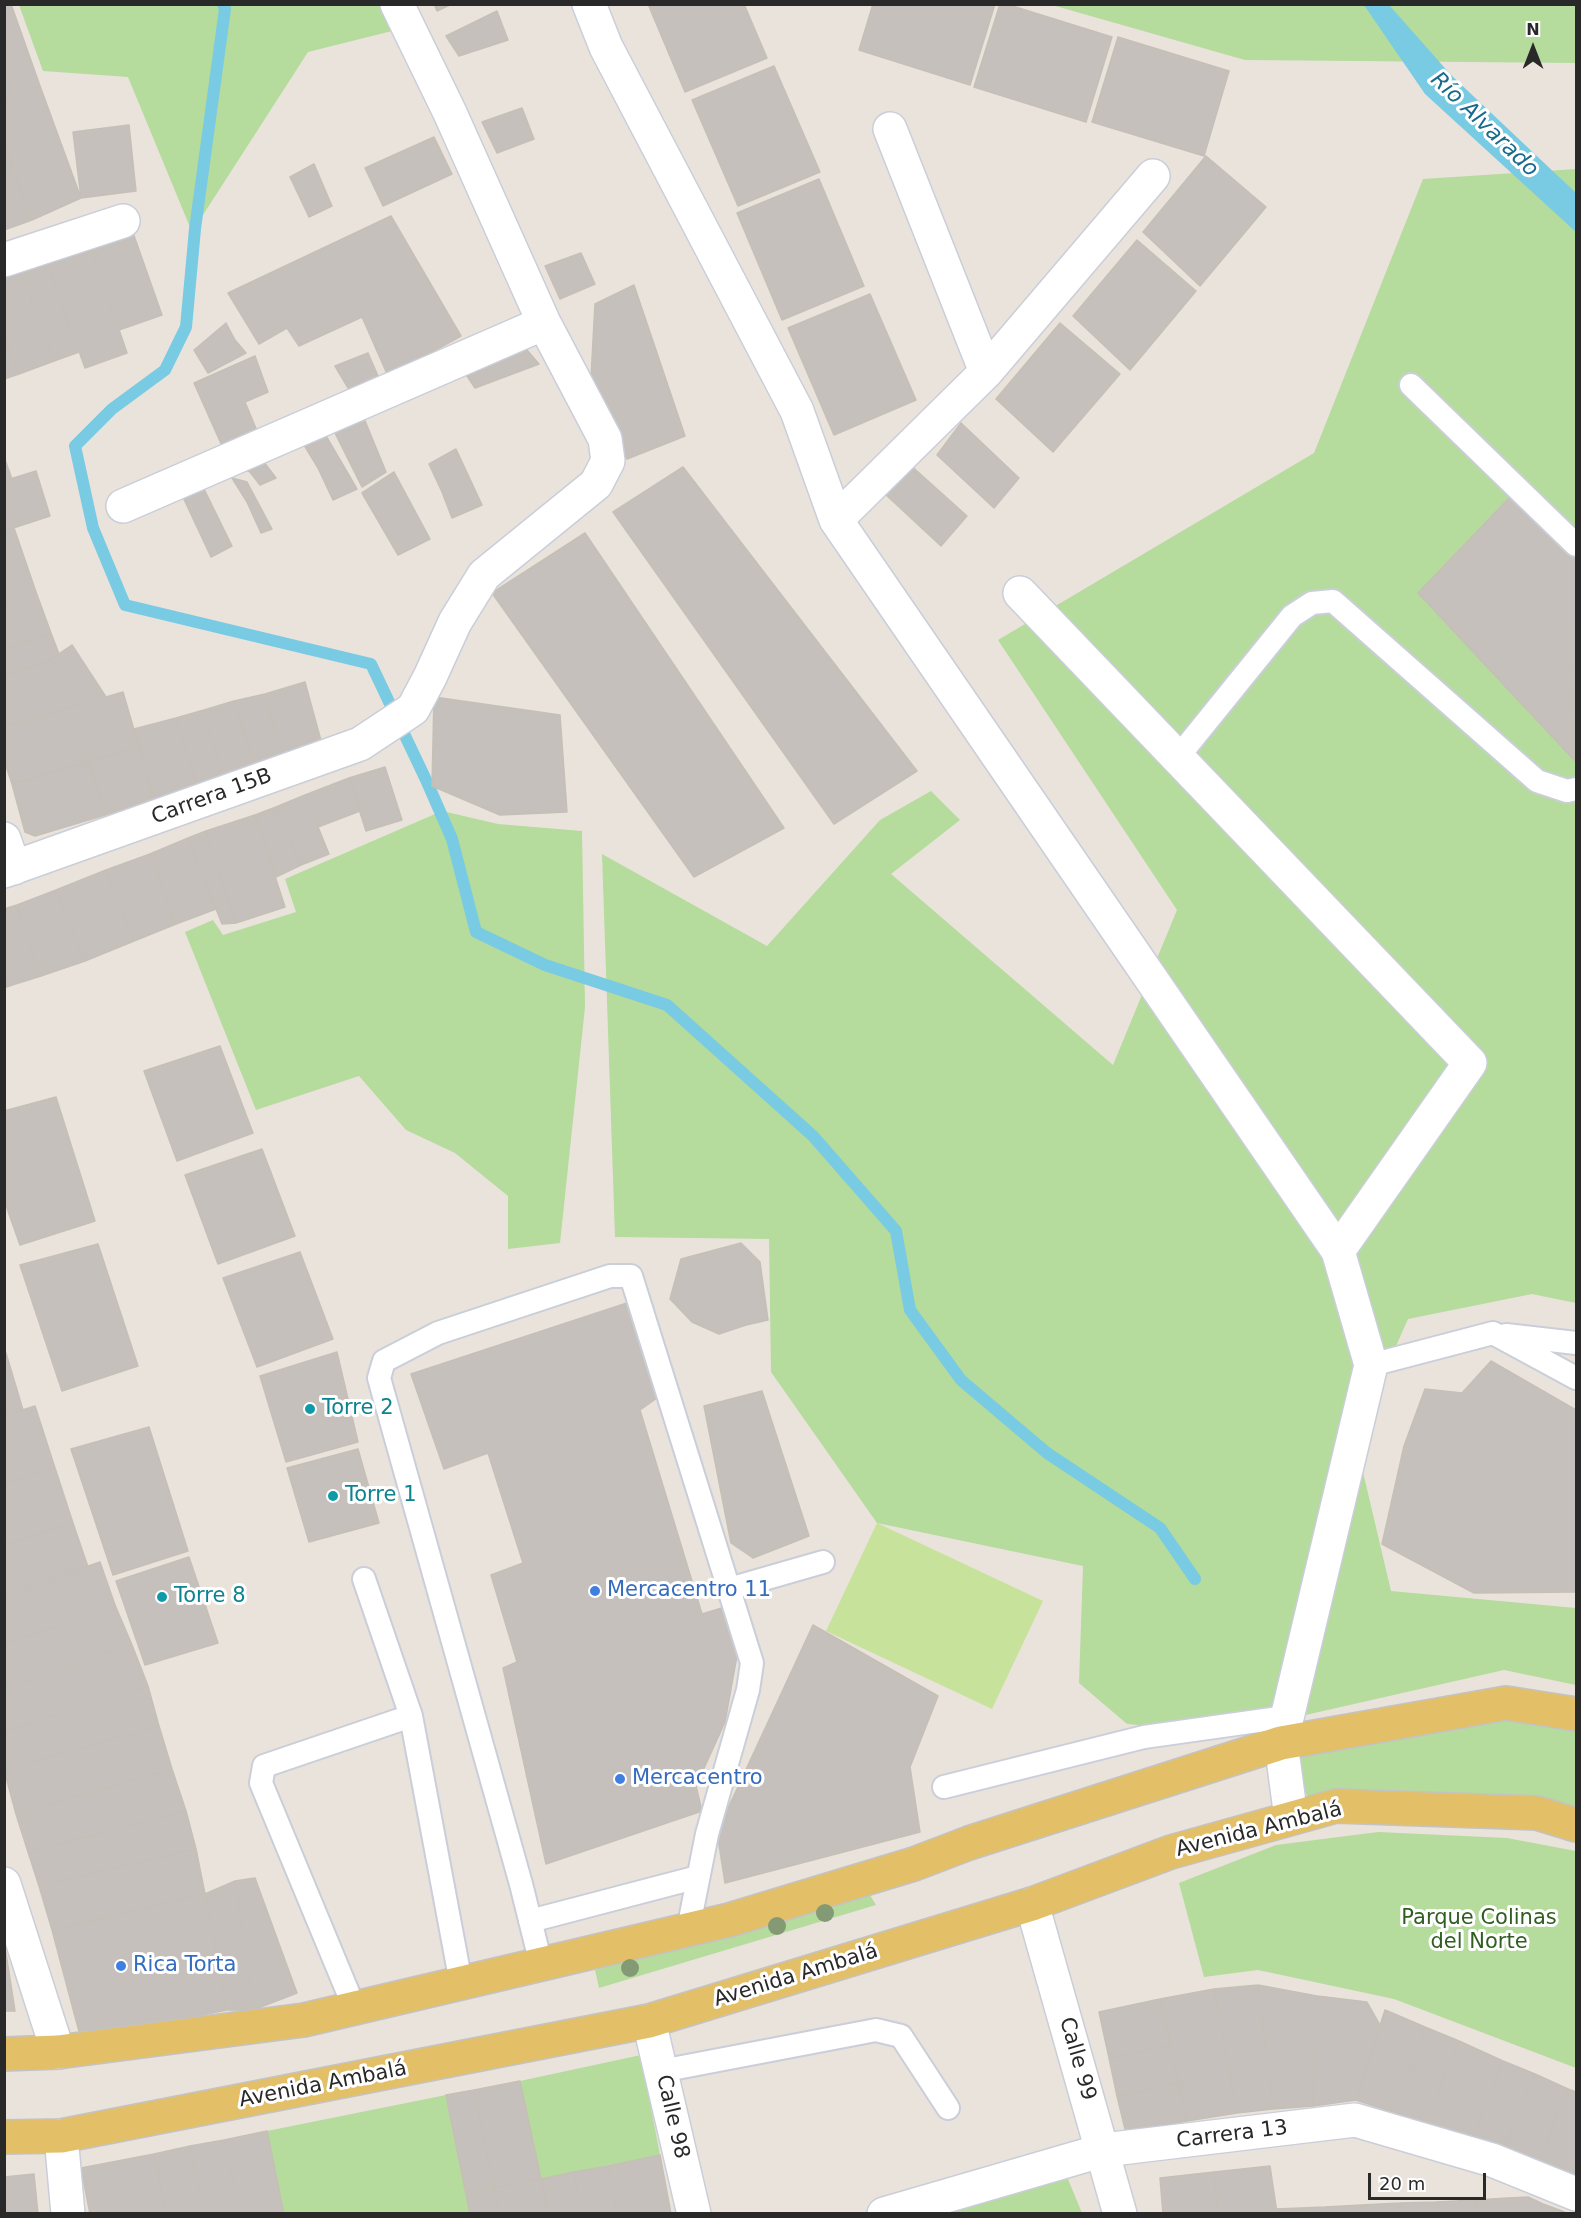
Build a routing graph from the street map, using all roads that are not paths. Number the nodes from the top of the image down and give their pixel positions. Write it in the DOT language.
graph roads {
  1 [pos="397,4"];
  2 [pos="589,4"];
  3 [pos="890,129"];
  4 [pos="1153,176"];
  5 [pos="123,221"];
  6 [pos="4,260"];
  7 [pos="544,323"];
  8 [pos="986,372"];
  9 [pos="1411,385"];
  10 [pos="123,506"];
  11 [pos="836,520"];
  12 [pos="1576,544"];
  13 [pos="1020,593"];
  14 [pos="1178,757"];
  15 [pos="1576,789"];
  16 [pos="8,860"];
  17 [pos="1338,1251"];
  18 [pos="1493,1333"];
  19 [pos="1576,1343"];
  20 [pos="1371,1365"];
  21 [pos="1576,1378"];
  22 [pos="823,1562"];
  23 [pos="364,1579"];
  24 [pos="729,1589"];
  25 [pos="1576,1714"];
  26 [pos="411,1716"];
  27 [pos="1284,1730"];
  28 [pos="944,1787"];
  29 [pos="1291,1818"];
  30 [pos="1576,1825"];
  31 [pos="698,1877"];
  32 [pos="4,1884"];
  33 [pos="1032,1904"];
  34 [pos="530,1921"];
  35 [pos="688,1930"];
  36 [pos="542,1964"];
  37 [pos="461,1983"];
  38 [pos="354,2007"];
  39 [pos="649,2021"];
  40 [pos="58,2052"];
  41 [pos="4,2054"];
  42 [pos="661,2071"];
  43 [pos="948,2108"];
  44 [pos="61,2136"];
  45 [pos="4,2137"];
  46 [pos="1104,2150"];
  47 [pos="1576,2194"];
  48 [pos="68,2214"];
  49 [pos="694,2214"];
  50 [pos="884,2214"];
  51 [pos="1120,2214"];
  1 -- 7 [label="street"];
  2 -- 11 [label="street"];
  3 -- 8 [label="street"];
  4 -- 8 [label="street"];
  5 -- 6 [label="street"];
  7 -- 10 [label="street"];
  7 -- 16 [label="street, Carrera 15B"];
  8 -- 11 [label="street"];
  9 -- 12 [label="lane"];
  11 -- 17 [label="street"];
  13 -- 14 [label="street"];
  14 -- 15 [label="lane"];
  14 -- 17 [label="street"];
  17 -- 20 [label="street"];
  18 -- 19 [label="lane"];
  18 -- 20 [label="lane"];
  18 -- 21 [label="lane"];
  20 -- 27 [label="street"];
  22 -- 24 [label="lane"];
  23 -- 26 [label="lane"];
  24 -- 31 [label="lane"];
  24 -- 34 [label="lane"];
  25 -- 27 [label="main road"];
  26 -- 37 [label="lane"];
  26 -- 38 [label="lane"];
  27 -- 28 [label="lane"];
  27 -- 29 [label="street"];
  27 -- 35 [label="main road"];
  29 -- 30 [label="main road, Avenida Ambalá"];
  29 -- 33 [label="main road, Avenida Ambalá"];
  31 -- 34 [label="lane"];
  31 -- 35 [label="lane"];
  32 -- 40 [label="street"];
  33 -- 39 [label="main road, Avenida Ambalá"];
  33 -- 46 [label="street, Calle 99"];
  34 -- 36 [label="lane"];
  35 -- 36 [label="main road"];
  36 -- 37 [label="main road"];
  37 -- 38 [label="main road"];
  38 -- 40 [label="main road"];
  39 -- 42 [label="street, Calle 98"];
  39 -- 44 [label="main road, Avenida Ambalá"];
  40 -- 41 [label="main road"];
  42 -- 43 [label="lane"];
  42 -- 49 [label="street, Calle 98"];
  44 -- 45 [label="main road, Avenida Ambalá"];
  44 -- 48 [label="street"];
  46 -- 47 [label="street, Carrera 13"];
  46 -- 50 [label="street, Carrera 13"];
  46 -- 51 [label="street, Calle 99"];
}
